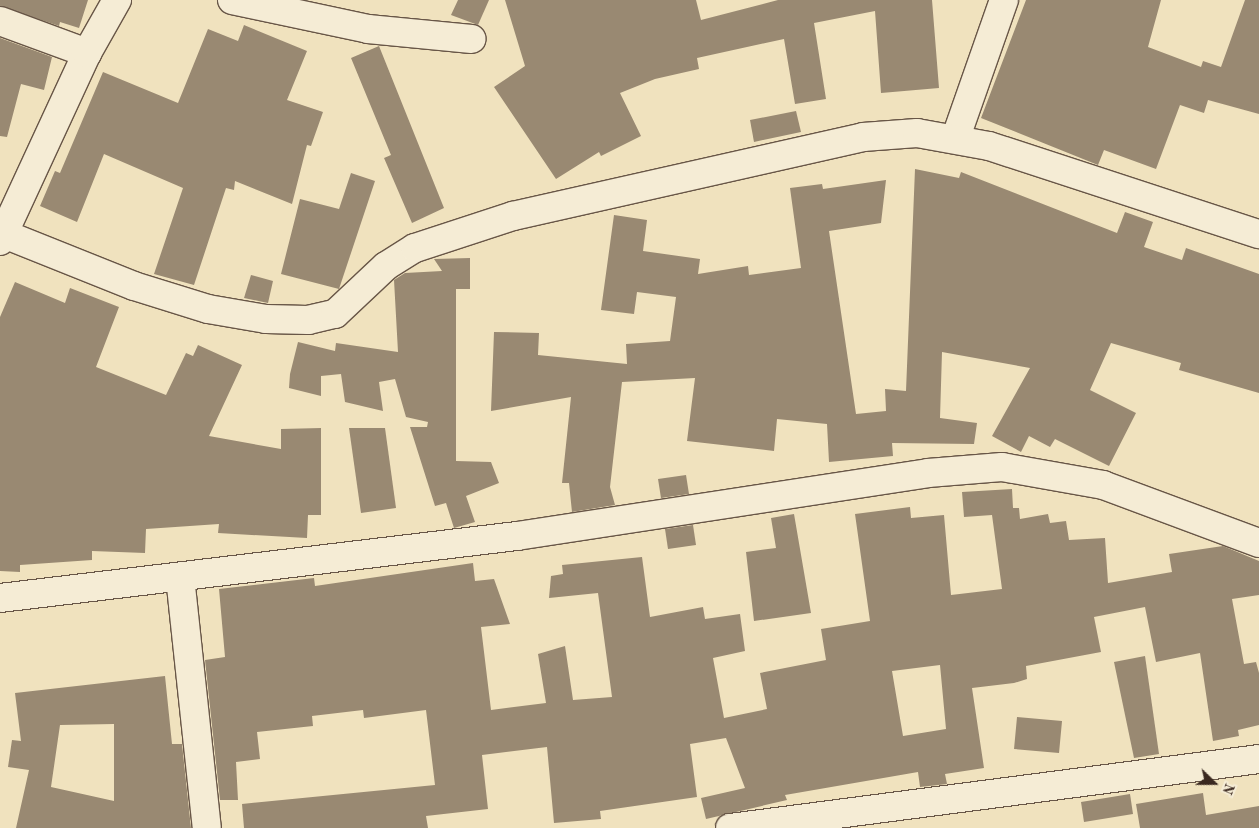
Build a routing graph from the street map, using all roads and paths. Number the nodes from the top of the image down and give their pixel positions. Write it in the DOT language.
graph roads {
  1 [pos="118,0"];
  2 [pos="232,0"];
  3 [pos="1004,0"];
  4 [pos="0,20"];
  5 [pos="472,39"];
  6 [pos="88,53"];
  7 [pos="956,137"];
  8 [pos="1259,234"];
  9 [pos="2,237"];
  10 [pos="1259,543"];
  11 [pos="180,577"];
  12 [pos="0,598"];
  13 [pos="1259,759"];
  14 [pos="207,828"];
  15 [pos="730,828"];
  1 -- 6 [label="street"];
  2 -- 5 [label="street"];
  3 -- 7 [label="street"];
  4 -- 6 [label="street"];
  6 -- 9 [label="street"];
  7 -- 8 [label="street"];
  7 -- 9 [label="street"];
  10 -- 11 [label="street"];
  11 -- 12 [label="street"];
  11 -- 14 [label="street"];
  13 -- 15 [label="street"];
}
